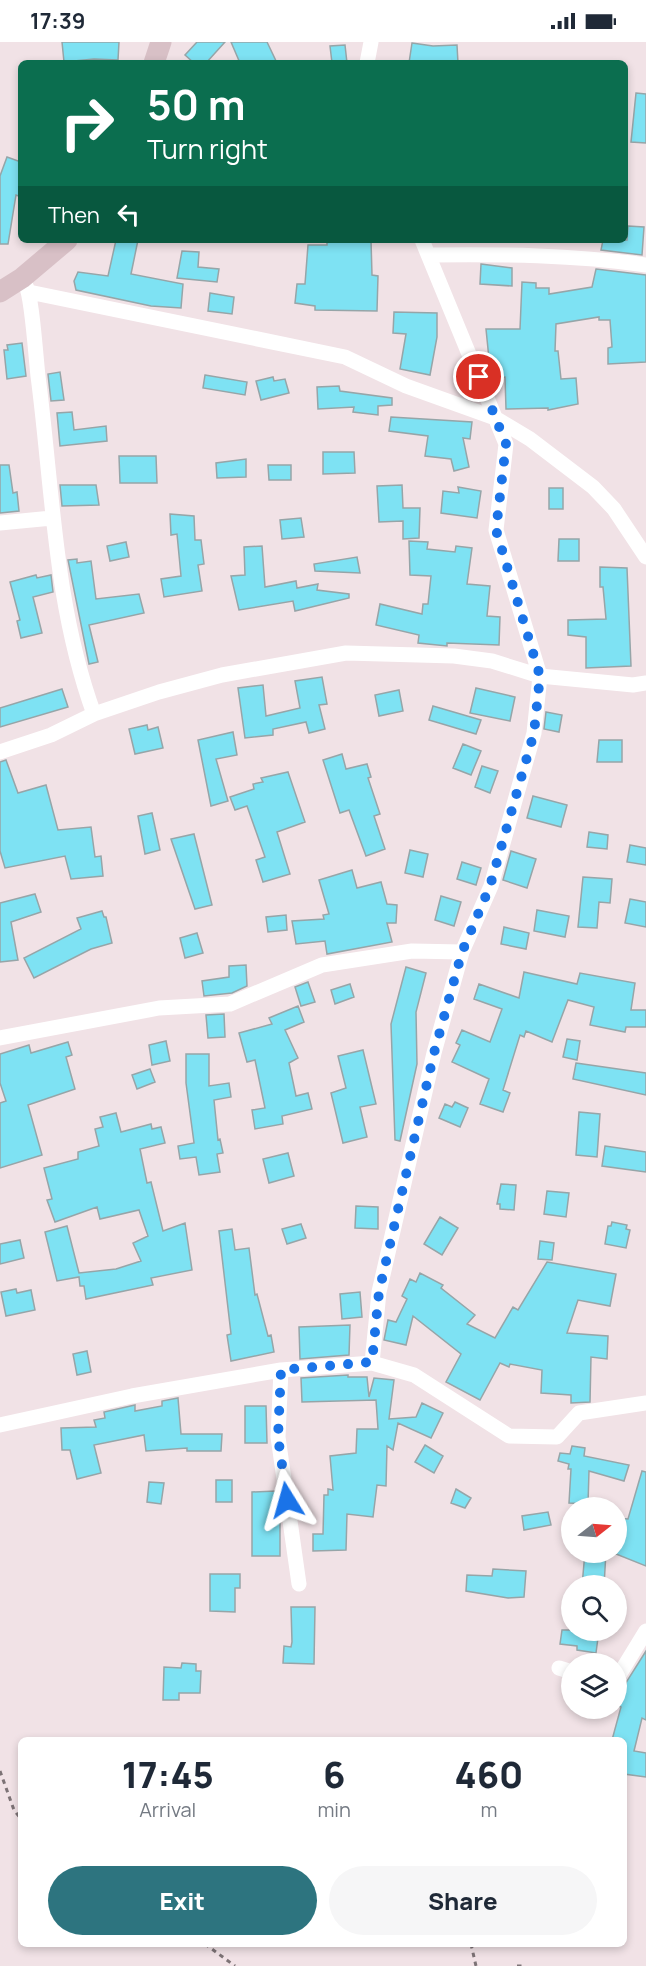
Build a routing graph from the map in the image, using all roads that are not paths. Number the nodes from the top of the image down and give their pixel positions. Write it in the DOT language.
graph roads {
  1 [pos="161,42"];
  2 [pos="371,42"];
  3 [pos="155,60"];
  4 [pos="368,60"];
  5 [pos="64,243"];
  6 [pos="423,243"];
  7 [pos="429,255"];
  8 [pos="646,265"];
  9 [pos="26,285"];
  10 [pos="0,292"];
  11 [pos="495,418"];
  12 [pos="52,518"];
  13 [pos="0,523"];
  14 [pos="646,557"];
  15 [pos="540,676"];
  16 [pos="646,683"];
  17 [pos="94,714"];
  18 [pos="0,752"];
  19 [pos="462,952"];
  20 [pos="0,1038"];
  21 [pos="372,1362"];
  22 [pos="281,1370"];
  23 [pos="646,1403"];
  24 [pos="0,1425"];
  25 [pos="299,1584"];
  26 [pos="646,1631"];
  27 [pos="627,1662"];
  1 -- 3 [label="street"];
  2 -- 4 [label="street"];
  5 -- 9 [label="street"];
  6 -- 7 [label="street"];
  7 -- 8 [label="street"];
  7 -- 11 [label="street"];
  9 -- 10 [label="street"];
  9 -- 11 [label="street"];
  9 -- 12 [label="street"];
  11 -- 14 [label="street"];
  11 -- 15 [label="street"];
  12 -- 13 [label="street"];
  12 -- 17 [label="street"];
  15 -- 16 [label="street"];
  15 -- 17 [label="street"];
  15 -- 19 [label="street"];
  17 -- 18 [label="street"];
  19 -- 20 [label="street"];
  19 -- 21 [label="street"];
  21 -- 22 [label="street"];
  21 -- 23 [label="street"];
  22 -- 24 [label="street"];
  22 -- 25 [label="street"];
  26 -- 27 [label="street"];
}
